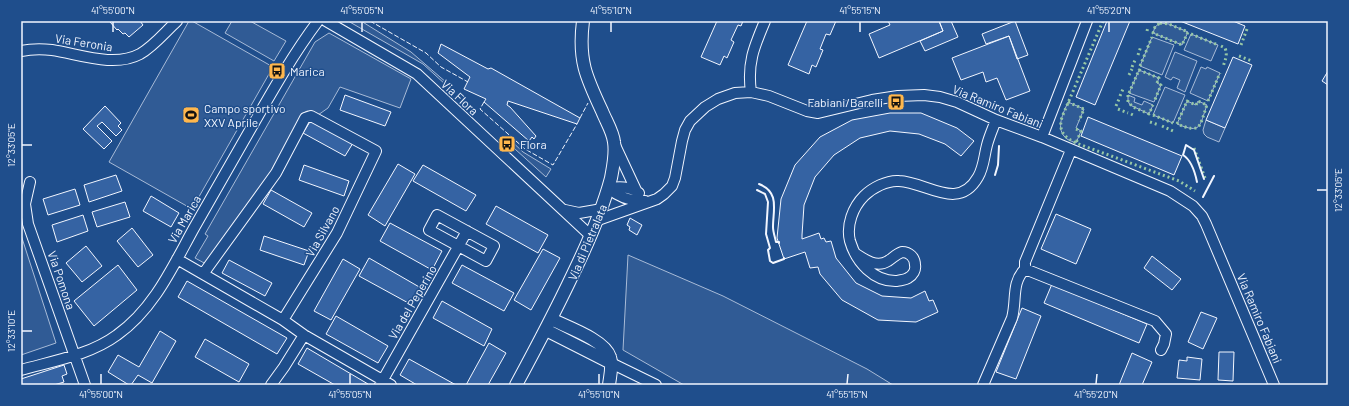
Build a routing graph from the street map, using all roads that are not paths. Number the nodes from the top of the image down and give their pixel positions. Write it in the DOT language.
graph roads {
  1 [pos="177,21"];
  2 [pos="318,21"];
  3 [pos="326,21"];
  4 [pos="583,21"];
  5 [pos="765,21"];
  6 [pos="1087,21"];
  7 [pos="21,51"];
  8 [pos="751,92"];
  9 [pos="996,120"];
  10 [pos="1042,137"];
  11 [pos="614,142"];
  12 [pos="1071,150"];
  13 [pos="30,182"];
  14 [pos="608,188"];
  15 [pos="636,190"];
  16 [pos="651,200"];
  17 [pos="563,210"];
  18 [pos="600,214"];
  19 [pos="467,231"];
  20 [pos="591,236"];
  21 [pos="459,246"];
  22 [pos="856,254"];
  23 [pos="177,259"];
  24 [pos="1025,269"];
  25 [pos="203,274"];
  26 [pos="283,320"];
  27 [pos="549,324"];
  28 [pos="304,335"];
  29 [pos="1161,350"];
  30 [pos="74,355"];
  31 [pos="611,362"];
  32 [pos="21,370"];
  33 [pos="384,384"];
  34 [pos="85,385"];
  35 [pos="271,385"];
  36 [pos="516,385"];
  37 [pos="609,385"];
  38 [pos="656,385"];
  39 [pos="983,385"];
  40 [pos="1274,385"];
  1 -- 7 [label="street, Via Feronia"];
  2 -- 23 [label="street, Via Marica"];
  3 -- 17 [label="street, Via Flora"];
  4 -- 11 [label="street, Via di Pietralata"];
  5 -- 8 [label="street"];
  6 -- 10 [label="street"];
  8 -- 9 [label="street, Via Ramiro Fabiani"];
  8 -- 16 [label="street, Via Ramiro Fabiani"];
  9 -- 10 [label="street, Via Ramiro Fabiani"];
  9 -- 22 [label="street"];
  10 -- 12 [label="street, Via Ramiro Fabiani"];
  11 -- 14 [label="street, Via di Pietralata"];
  11 -- 15 [label="street"];
  12 -- 24 [label="street"];
  12 -- 40 [label="street, Via Ramiro Fabiani"];
  13 -- 30 [label="street, Via Pomona"];
  14 -- 15 [label="street"];
  14 -- 16 [label="street"];
  14 -- 18 [label="street, Via di Pietralata"];
  15 -- 16 [label="street"];
  16 -- 18 [label="street, Via Ramiro Fabiani"];
  17 -- 18 [label="street"];
  17 -- 20 [label="street, Via Flora"];
  18 -- 20 [label="street, Via di Pietralata"];
  19 -- 21 [label="street, Via del Peperino"];
  19 -- 21 [label="street"];
  19 -- 21 [label="street"];
  20 -- 27 [label="street, Via di Pietralata"];
  21 -- 33 [label="street, Via del Peperino"];
  22 -- 22 [label="street"];
  23 -- 25 [label="street"];
  23 -- 30 [label="street, Via Marica"];
  24 -- 29 [label="street"];
  24 -- 39 [label="street"];
  25 -- 26 [label="street"];
  25 -- 26 [label="street, Via Silvano"];
  26 -- 28 [label="street"];
  27 -- 31 [label="street"];
  27 -- 36 [label="street, Via di Pietralata"];
  28 -- 33 [label="street"];
  28 -- 35 [label="street"];
  30 -- 32 [label="street, Via Marica"];
  30 -- 34 [label="street, Via Pomona"];
  31 -- 37 [label="street"];
  31 -- 38 [label="street"];
}
